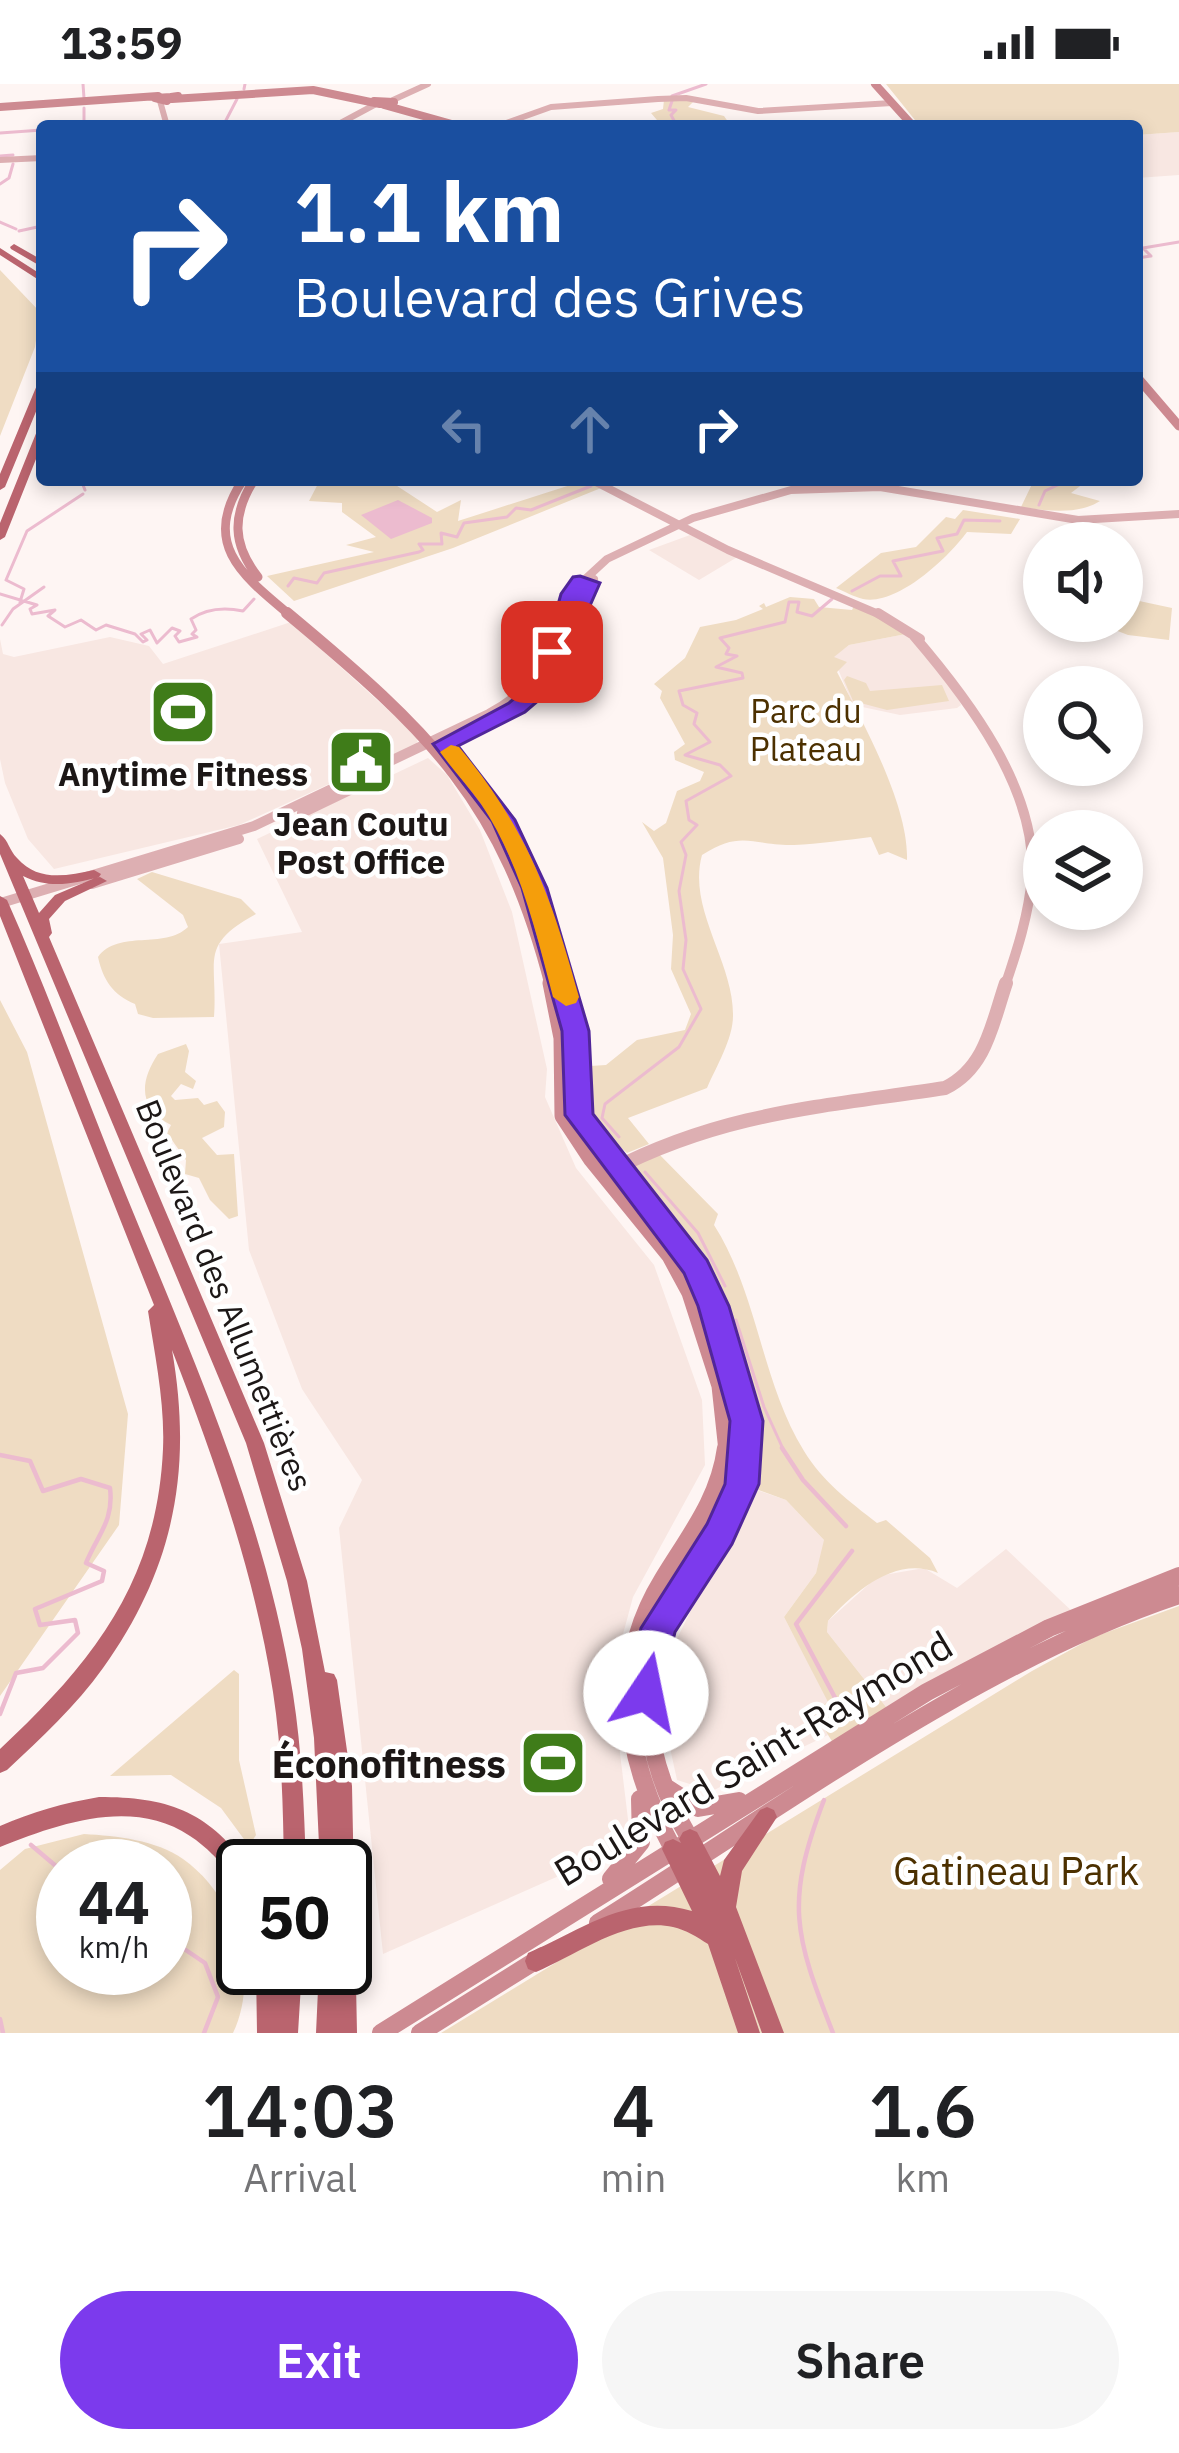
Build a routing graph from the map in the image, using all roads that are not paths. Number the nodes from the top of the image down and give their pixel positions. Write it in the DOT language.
graph roads {
  1 [pos="428,84"];
  2 [pos="875,84"];
  3 [pos="165,99"];
  4 [pos="382,102"];
  5 [pos="892,103"];
  6 [pos="0,108"];
  7 [pos="167,120"];
  8 [pos="347,120"];
  9 [pos="443,120"];
  10 [pos="515,120"];
  11 [pos="908,120"];
  12 [pos="36,158"];
  13 [pos="0,160"];
  14 [pos="0,241"];
  15 [pos="0,251"];
  16 [pos="36,261"];
  17 [pos="36,275"];
  18 [pos="1143,384"];
  19 [pos="36,399"];
  20 [pos="25,426"];
  21 [pos="1179,426"];
  22 [pos="36,427"];
  23 [pos="36,444"];
  24 [pos="239,486"];
  25 [pos="250,486"];
  26 [pos="604,486"];
  27 [pos="0,487"];
  28 [pos="1179,517"];
  29 [pos="687,527"];
  30 [pos="0,537"];
  31 [pos="437,743"];
  32 [pos="3,844"];
  33 [pos="97,877"];
  34 [pos="26,900"];
  35 [pos="2,904"];
  36 [pos="52,959"];
  37 [pos="120,1122"];
  38 [pos="92,1130"];
  39 [pos="611,1171"];
  40 [pos="110,1178"];
  41 [pos="254,1442"];
  42 [pos="1179,1576"];
  43 [pos="1179,1595"];
  44 [pos="0,1763"];
  45 [pos="633,1765"];
  46 [pos="656,1775"];
  47 [pos="755,1796"];
  48 [pos="767,1817"];
  49 [pos="0,1837"];
  50 [pos="293,1839"];
  51 [pos="330,1839"];
  52 [pos="216,1843"];
  53 [pos="687,1854"];
  54 [pos="576,1908"];
  55 [pos="726,1933"];
  56 [pos="536,1961"];
  57 [pos="267,1995"];
  58 [pos="289,1995"];
  59 [pos="329,1995"];
  60 [pos="268,2033"];
  61 [pos="287,2033"];
  62 [pos="327,2033"];
  63 [pos="346,2033"];
  64 [pos="381,2033"];
  65 [pos="420,2033"];
  66 [pos="749,2033"];
  67 [pos="773,2033"];
  1 -- 4 [label="street"];
  2 -- 5 [label="main road"];
  3 -- 4 [label="main road"];
  3 -- 6 [label="main road"];
  3 -- 7 [label="street"];
  4 -- 8 [label="street"];
  4 -- 9 [label="main road"];
  5 -- 10 [label="street"];
  5 -- 11 [label="main road"];
  12 -- 13 [label="street"];
  14 -- 16 [label="highway"];
  15 -- 17 [label="highway"];
  18 -- 21 [label="main road"];
  19 -- 20 [label="highway"];
  20 -- 22 [label="highway"];
  20 -- 27 [label="highway"];
  23 -- 30 [label="highway"];
  24 -- 31 [label="main road"];
  25 -- 31 [label="main road"];
  26 -- 29 [label="street"];
  28 -- 29 [label="street"];
  29 -- 31 [label="street"];
  29 -- 39 [label="street"];
  31 -- 33 [label="street"];
  31 -- 39 [label="main road"];
  32 -- 33 [label="highway"];
  32 -- 34 [label="highway, Boulevard des Allumettières"];
  33 -- 34 [label="street"];
  33 -- 36 [label="highway"];
  34 -- 35 [label="street"];
  34 -- 36 [label="highway, Boulevard des Allumettières"];
  35 -- 38 [label="highway, Boulevard des Allumettières"];
  36 -- 37 [label="highway, Boulevard des Allumettières"];
  37 -- 38 [label="highway"];
  37 -- 41 [label="highway, Boulevard des Allumettières"];
  38 -- 40 [label="highway, Boulevard des Allumettières"];
  39 -- 45 [label="main road"];
  39 -- 46 [label="main road"];
  40 -- 44 [label="highway"];
  40 -- 50 [label="highway, Boulevard des Allumettières"];
  41 -- 51 [label="highway, Boulevard des Allumettières"];
  41 -- 63 [label="highway"];
  42 -- 47 [label="main road, Boulevard Saint-Raymond"];
  43 -- 48 [label="main road, Boulevard Saint-Raymond"];
  45 -- 53 [label="main road"];
  45 -- 54 [label="main road"];
  46 -- 47 [label="main road"];
  46 -- 53 [label="main road"];
  47 -- 53 [label="main road, Boulevard Saint-Raymond"];
  48 -- 53 [label="main road, Boulevard Saint-Raymond"];
  48 -- 55 [label="highway"];
  49 -- 52 [label="highway"];
  53 -- 54 [label="main road, Boulevard Saint-Raymond"];
  53 -- 55 [label="highway"];
  53 -- 56 [label="main road, Boulevard Saint-Raymond"];
  54 -- 64 [label="main road, Boulevard Saint-Raymond"];
  55 -- 56 [label="highway"];
  55 -- 66 [label="highway"];
  55 -- 67 [label="highway"];
  56 -- 65 [label="main road, Boulevard Saint-Raymond"];
  57 -- 60 [label="highway"];
  58 -- 61 [label="highway"];
  59 -- 62 [label="highway"];
}
